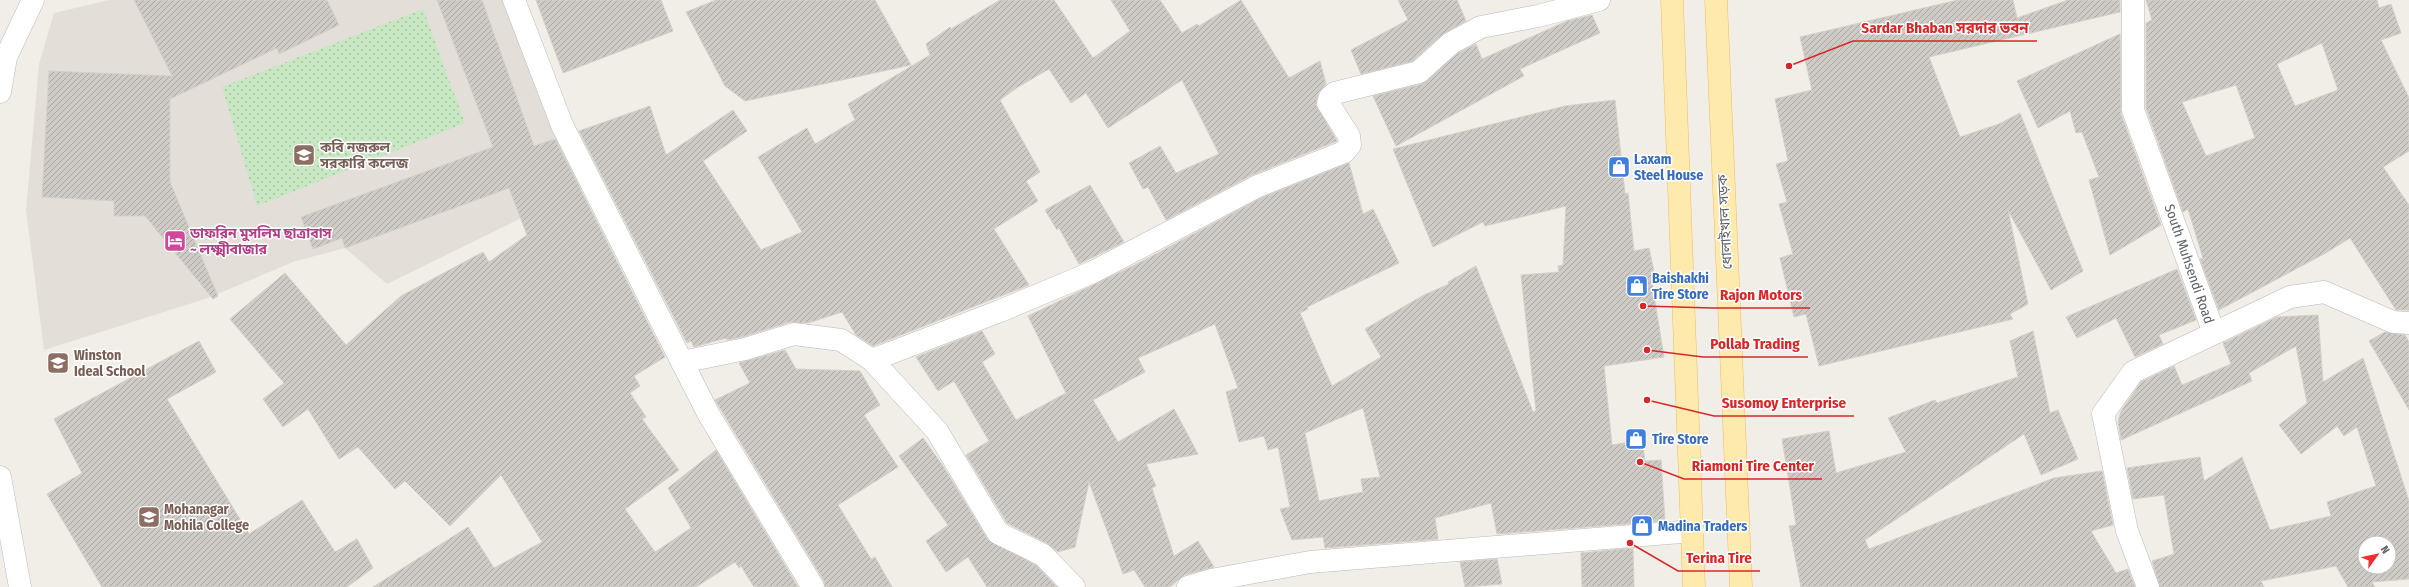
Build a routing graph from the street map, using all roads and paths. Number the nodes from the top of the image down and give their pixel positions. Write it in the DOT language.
graph roads {
  1 [pos="33,0"];
  2 [pos="514,0"];
  3 [pos="1599,0"];
  4 [pos="1672,0"];
  5 [pos="1716,0"];
  6 [pos="2133,0"];
  7 [pos="0,92"];
  8 [pos="2409,323"];
  9 [pos="2214,333"];
  10 [pos="872,360"];
  11 [pos="682,362"];
  12 [pos="0,477"];
  13 [pos="1693,531"];
  14 [pos="20,587"];
  15 [pos="813,587"];
  16 [pos="1074,587"];
  17 [pos="1188,587"];
  18 [pos="1694,587"];
  19 [pos="1741,587"];
  20 [pos="2148,587"];
  1 -- 7 [label="street"];
  2 -- 11 [label="street"];
  3 -- 10 [label="street"];
  4 -- 13 [label="main road"];
  5 -- 19 [label="main road, ধোলাইখাল সড়ক"];
  6 -- 9 [label="street, South Muhsendi Road"];
  8 -- 9 [label="street"];
  9 -- 20 [label="street, South Muhsendi Road"];
  10 -- 11 [label="street"];
  10 -- 16 [label="street"];
  11 -- 15 [label="street"];
  12 -- 14 [label="street"];
  13 -- 17 [label="street"];
  13 -- 18 [label="main road"];
}
